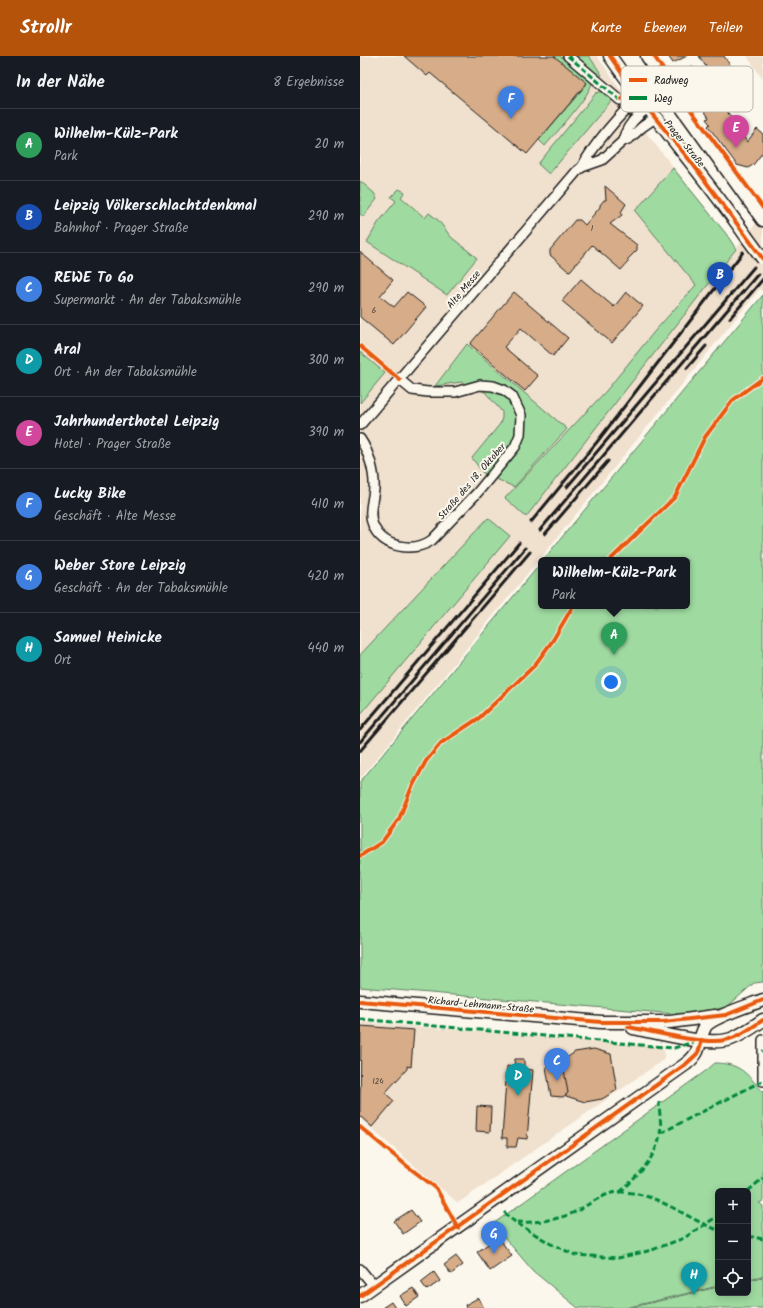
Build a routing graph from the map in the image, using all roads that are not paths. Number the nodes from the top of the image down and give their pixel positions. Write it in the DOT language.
graph roads {
  1 [pos="568,56"];
  2 [pos="610,56"];
  3 [pos="647,56"];
  4 [pos="654,66"];
  5 [pos="621,71"];
  6 [pos="620,100"];
  7 [pos="624,112"];
  8 [pos="643,112"];
  9 [pos="651,112"];
  10 [pos="685,112"];
  11 [pos="655,118"];
  12 [pos="623,141"];
  13 [pos="582,167"];
  14 [pos="762,219"];
  15 [pos="763,260"];
  16 [pos="400,380"];
  17 [pos="360,426"];
  18 [pos="360,439"];
  19 [pos="763,1000"];
  20 [pos="360,1001"];
  21 [pos="722,1015"];
  22 [pos="763,1020"];
  23 [pos="680,1021"];
  24 [pos="601,1022"];
  25 [pos="702,1040"];
  26 [pos="763,1040"];
  27 [pos="763,1081"];
  28 [pos="360,1269"];
  29 [pos="374,1286"];
  30 [pos="360,1296"];
  1 -- 6 [label="street"];
  2 -- 5 [label="main road, Prager Straße"];
  3 -- 4 [label="main road, Prager Straße"];
  7 -- 13 [label="street, Alte Messe"];
  8 -- 12 [label="street"];
  9 -- 11 [label="main road, Prager Straße"];
  10 -- 14 [label="main road, Prager Straße"];
  11 -- 12 [label="street"];
  11 -- 15 [label="main road, Prager Straße, bridge"];
  12 -- 13 [label="street"];
  13 -- 16 [label="street, Alte Messe"];
  16 -- 17 [label="street, Alte Messe"];
  16 -- 18 [label="street, Straße des 18. Oktober"];
  19 -- 21 [label="main road"];
  20 -- 24 [label="main road, Richard-Lehmann-Straße"];
  21 -- 23 [label="main road, Richard-Lehmann-Straße"];
  21 -- 25 [label="main road"];
  22 -- 25 [label="main road, Richard-Lehmann-Straße"];
  23 -- 24 [label="main road, Richard-Lehmann-Straße"];
  23 -- 25 [label="main road, Richard-Lehmann-Straße"];
  24 -- 25 [label="main road, Richard-Lehmann-Straße"];
  25 -- 29 [label="main road"];
  26 -- 27 [label="street"];
  28 -- 29 [label="street"];
  29 -- 30 [label="main road"];
}
